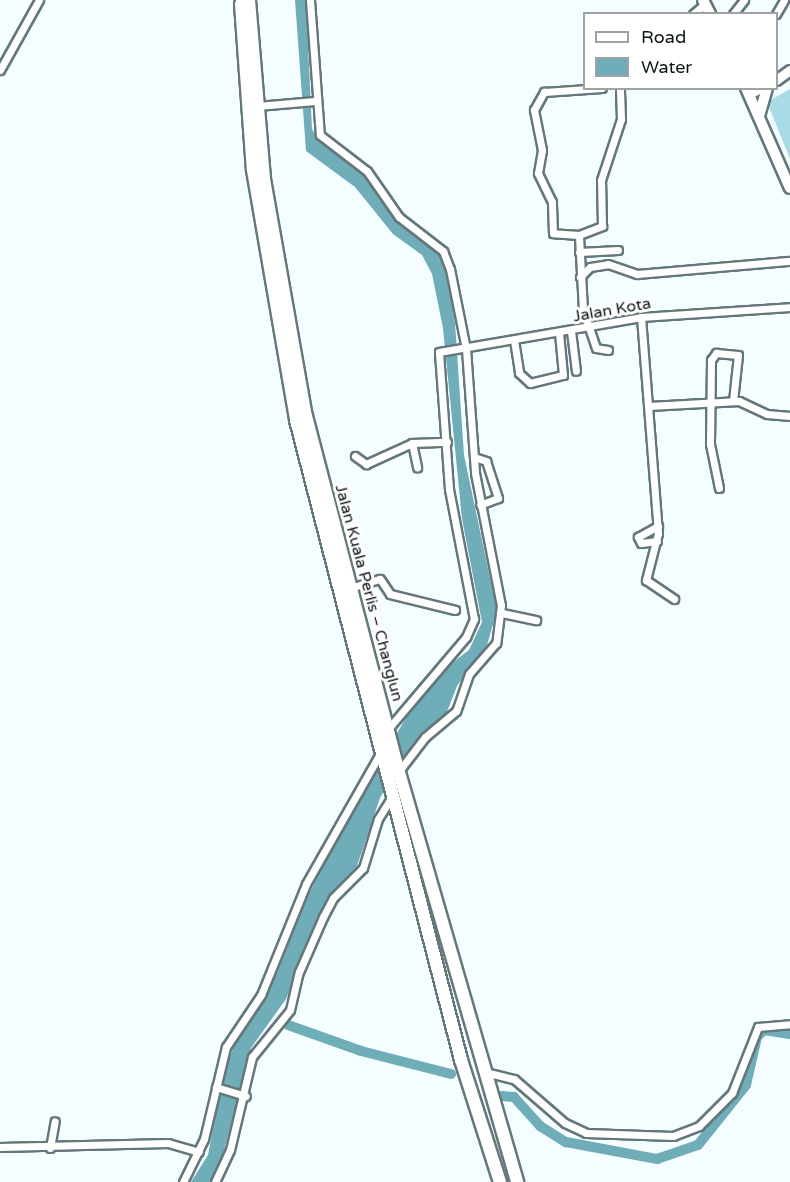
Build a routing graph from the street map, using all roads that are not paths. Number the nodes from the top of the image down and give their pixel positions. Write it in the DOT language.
graph roads {
  1 [pos="39,0"];
  2 [pos="234,0"];
  3 [pos="241,0"];
  4 [pos="249,0"];
  5 [pos="310,0"];
  6 [pos="744,0"];
  7 [pos="784,0"];
  8 [pos="790,2"];
  9 [pos="735,12"];
  10 [pos="0,70"];
  11 [pos="790,70"];
  12 [pos="778,79"];
  13 [pos="245,85"];
  14 [pos="583,89"];
  15 [pos="620,90"];
  16 [pos="747,90"];
  17 [pos="766,90"];
  18 [pos="313,101"];
  19 [pos="257,106"];
  20 [pos="759,116"];
  21 [pos="790,188"];
  22 [pos="579,235"];
  23 [pos="618,250"];
  24 [pos="579,252"];
  25 [pos="790,261"];
  26 [pos="580,276"];
  27 [pos="790,307"];
  28 [pos="641,317"];
  29 [pos="589,329"];
  30 [pos="572,331"];
  31 [pos="560,333"];
  32 [pos="514,340"];
  33 [pos="463,350"];
  34 [pos="608,350"];
  35 [pos="576,371"];
  36 [pos="733,401"];
  37 [pos="711,402"];
  38 [pos="649,406"];
  39 [pos="790,416"];
  40 [pos="447,442"];
  41 [pos="411,443"];
  42 [pos="355,456"];
  43 [pos="474,457"];
  44 [pos="417,467"];
  45 [pos="719,488"];
  46 [pos="480,505"];
  47 [pos="658,526"];
  48 [pos="657,542"];
  49 [pos="350,588"];
  50 [pos="674,598"];
  51 [pos="455,610"];
  52 [pos="502,613"];
  53 [pos="536,620"];
  54 [pos="389,732"];
  55 [pos="381,753"];
  56 [pos="398,770"];
  57 [pos="392,796"];
  58 [pos="790,1024"];
  59 [pos="487,1086"];
  60 [pos="218,1088"];
  61 [pos="244,1096"];
  62 [pos="55,1121"];
  63 [pos="0,1147"];
  64 [pos="50,1148"];
  65 [pos="199,1152"];
  66 [pos="183,1182"];
  67 [pos="215,1182"];
  68 [pos="498,1182"];
  69 [pos="517,1182"];
  70 [pos="523,1182"];
  1 -- 10 [label="street"];
  2 -- 13 [label="highway"];
  3 -- 13 [label="highway, Jalan Kuala Perlis – Changlun"];
  4 -- 19 [label="highway, Jalan Kuala Perlis – Changlun"];
  5 -- 18 [label="street"];
  6 -- 9 [label="street"];
  7 -- 8 [label="street"];
  11 -- 12 [label="street"];
  13 -- 55 [label="highway, Jalan Kuala Perlis – Changlun"];
  14 -- 22 [label="street"];
  15 -- 22 [label="street"];
  16 -- 20 [label="main road"];
  17 -- 20 [label="main road"];
  18 -- 19 [label="street"];
  18 -- 33 [label="street"];
  19 -- 49 [label="highway, Jalan Kuala Perlis – Changlun"];
  20 -- 21 [label="main road"];
  22 -- 24 [label="street"];
  23 -- 24 [label="street"];
  24 -- 26 [label="street"];
  25 -- 26 [label="street"];
  26 -- 29 [label="street"];
  27 -- 28 [label="street, Jalan Kota"];
  28 -- 29 [label="street, Jalan Kota"];
  28 -- 38 [label="street"];
  29 -- 30 [label="street, Jalan Kota"];
  29 -- 34 [label="street"];
  30 -- 31 [label="street, Jalan Kota"];
  30 -- 35 [label="street"];
  31 -- 32 [label="street, Jalan Kota"];
  31 -- 32 [label="street"];
  32 -- 33 [label="street, Jalan Kota"];
  33 -- 40 [label="street, Jalan Kota"];
  33 -- 43 [label="street"];
  36 -- 37 [label="street"];
  36 -- 37 [label="street"];
  36 -- 39 [label="street"];
  37 -- 38 [label="street"];
  37 -- 45 [label="street"];
  38 -- 47 [label="street"];
  40 -- 41 [label="street"];
  40 -- 54 [label="street"];
  41 -- 42 [label="street"];
  41 -- 44 [label="street"];
  43 -- 46 [label="street"];
  43 -- 46 [label="street"];
  46 -- 52 [label="street"];
  47 -- 48 [label="street"];
  47 -- 48 [label="street"];
  48 -- 50 [label="street"];
  49 -- 51 [label="street"];
  49 -- 54 [label="highway, Jalan Kuala Perlis – Changlun"];
  52 -- 53 [label="street"];
  52 -- 56 [label="street"];
  54 -- 56 [label="highway, Jalan Kuala Perlis – Changlun"];
  55 -- 57 [label="highway, Jalan Kuala Perlis – Changlun"];
  55 -- 60 [label="street"];
  56 -- 59 [label="highway, Jalan Kuala Perlis – Changlun"];
  57 -- 61 [label="street"];
  57 -- 68 [label="highway, Jalan Kuala Perlis – Changlun"];
  58 -- 59 [label="street"];
  59 -- 69 [label="highway, Jalan Kuala Perlis – Changlun"];
  59 -- 70 [label="highway"];
  60 -- 61 [label="street"];
  60 -- 65 [label="street"];
  61 -- 67 [label="street"];
  62 -- 64 [label="street"];
  63 -- 64 [label="street"];
  64 -- 65 [label="street"];
  65 -- 66 [label="street"];
}
